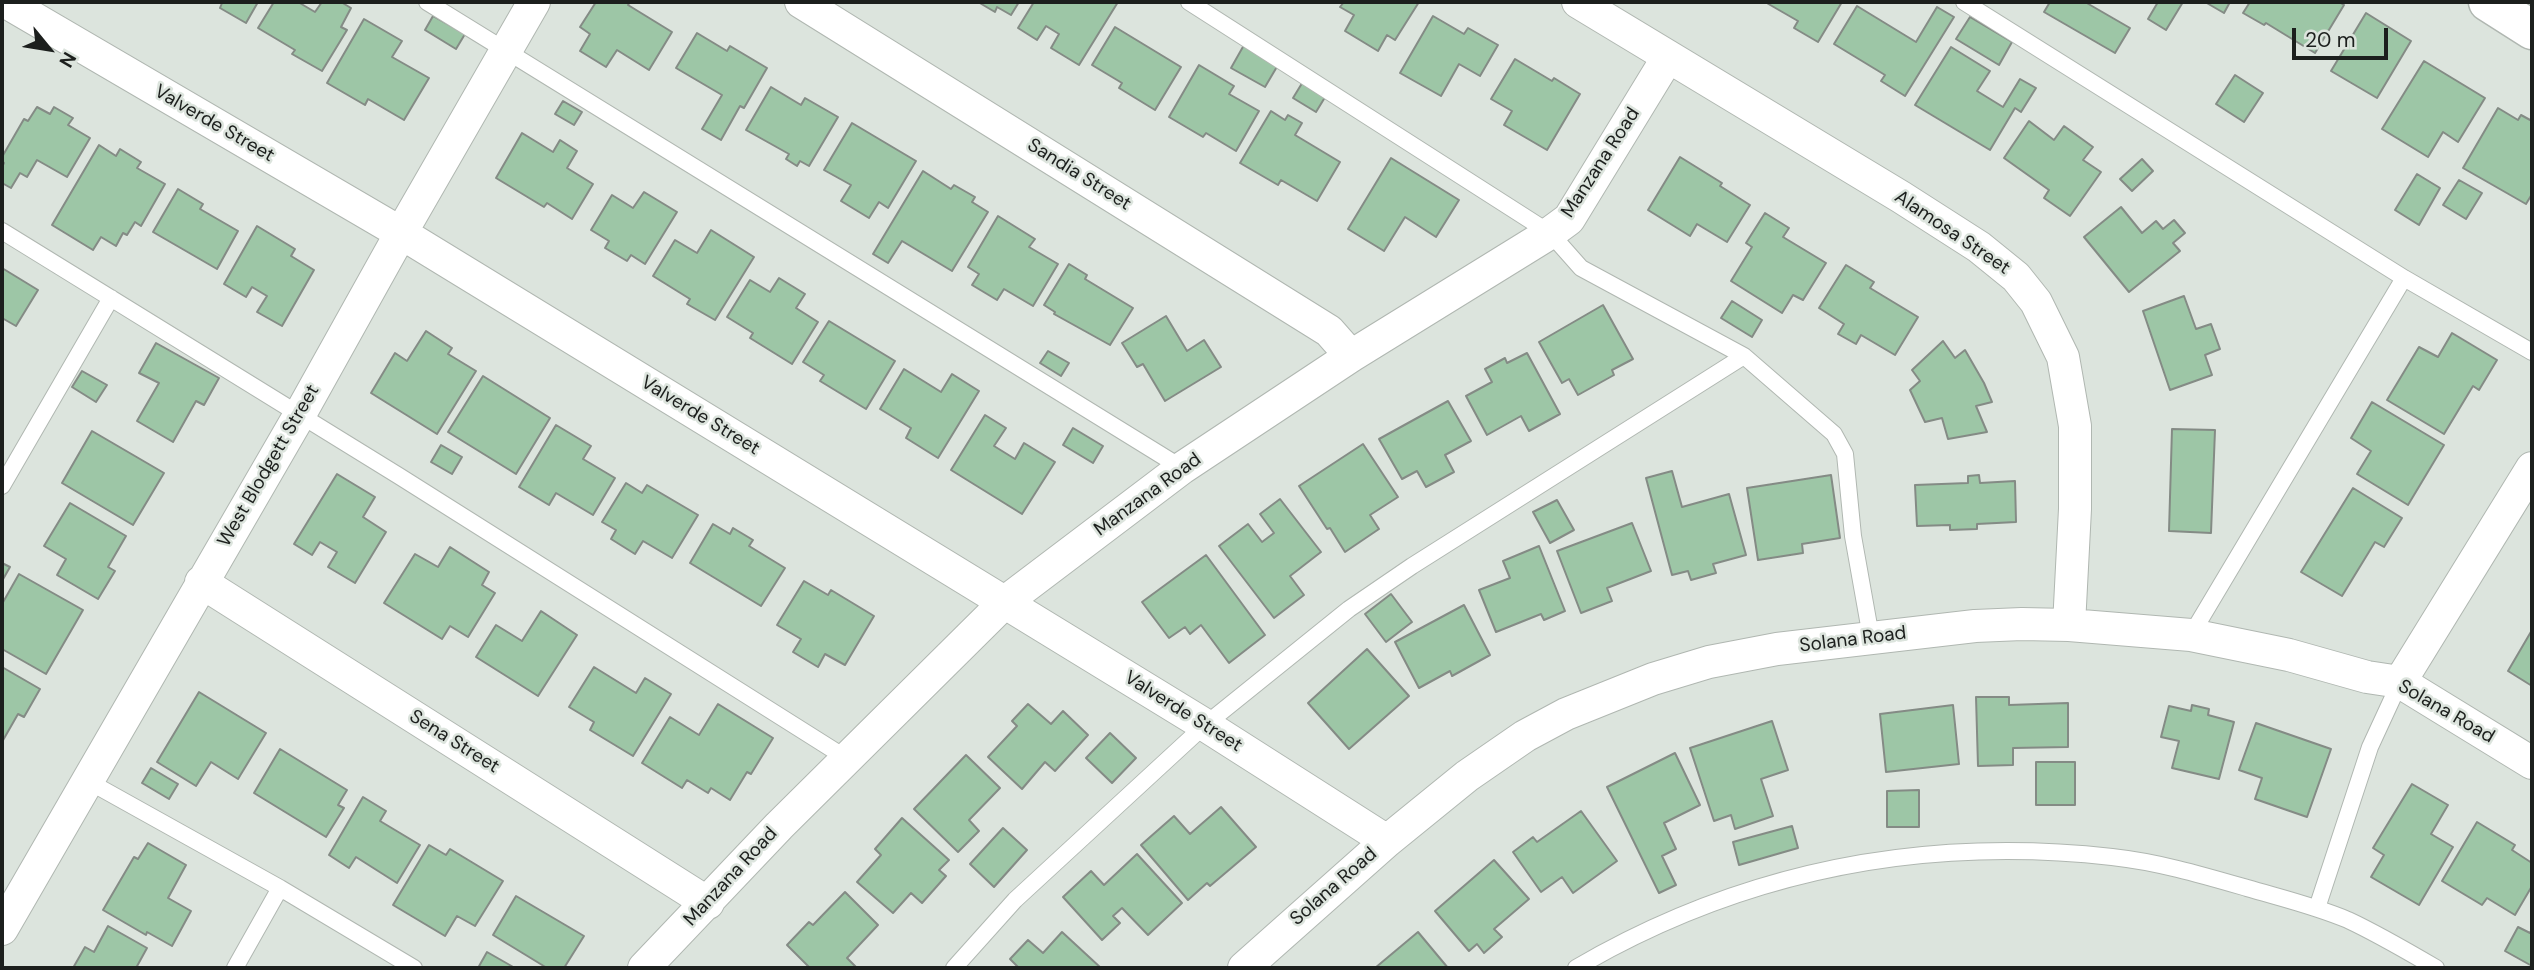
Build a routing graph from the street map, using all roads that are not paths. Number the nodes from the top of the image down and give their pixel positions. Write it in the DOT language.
graph roads {
  1 [pos="427,2"];
  2 [pos="534,2"];
  3 [pos="801,2"];
  4 [pos="1189,2"];
  5 [pos="1578,2"];
  6 [pos="1964,2"];
  7 [pos="2488,2"];
  8 [pos="8,14"];
  9 [pos="2532,30"];
  10 [pos="507,49"];
  11 [pos="1668,57"];
  12 [pos="2,231"];
  13 [pos="401,233"];
  14 [pos="1550,233"];
  15 [pos="2404,278"];
  16 [pos="111,298"];
  17 [pos="2532,352"];
  18 [pos="1350,356"];
  19 [pos="1744,356"];
  20 [pos="299,416"];
  21 [pos="1182,468"];
  22 [pos="2532,468"];
  23 [pos="2,486"];
  24 [pos="201,582"];
  25 [pos="1005,602"];
  26 [pos="2069,625"];
  27 [pos="2192,635"];
  28 [pos="1871,637"];
  29 [pos="2400,682"];
  30 [pos="1205,725"];
  31 [pos="846,758"];
  32 [pos="2532,763"];
  33 [pos="86,780"];
  34 [pos="1387,841"];
  35 [pos="280,888"];
  36 [pos="708,903"];
  37 [pos="2317,908"];
  38 [pos="2,929"];
  39 [pos="235,968"];
  40 [pos="414,968"];
  41 [pos="644,968"];
  42 [pos="954,968"];
  43 [pos="1244,968"];
  44 [pos="1576,968"];
  45 [pos="2436,968"];
  1 -- 10 [label="lane"];
  2 -- 10 [label="street, West Blodgett Street"];
  3 -- 18 [label="street, Sandia Street"];
  4 -- 14 [label="lane"];
  5 -- 11 [label="street, Alamosa Street"];
  6 -- 15 [label="lane"];
  7 -- 9 [label="street"];
  8 -- 13 [label="street, Valverde Street"];
  10 -- 13 [label="street, West Blodgett Street"];
  10 -- 21 [label="lane"];
  11 -- 14 [label="street, Manzana Road"];
  11 -- 26 [label="street, Alamosa Street"];
  12 -- 16 [label="lane"];
  13 -- 20 [label="street, West Blodgett Street"];
  13 -- 25 [label="street, Valverde Street"];
  14 -- 18 [label="street, Manzana Road"];
  14 -- 19 [label="lane"];
  15 -- 17 [label="lane"];
  15 -- 27 [label="lane"];
  16 -- 20 [label="lane"];
  16 -- 23 [label="lane"];
  18 -- 21 [label="street, Manzana Road"];
  19 -- 28 [label="lane"];
  19 -- 30 [label="lane"];
  20 -- 24 [label="street, West Blodgett Street"];
  20 -- 31 [label="lane"];
  21 -- 25 [label="street, Manzana Road"];
  22 -- 29 [label="street"];
  24 -- 33 [label="street, West Blodgett Street"];
  24 -- 36 [label="street, Sena Street"];
  25 -- 30 [label="street, Valverde Street"];
  25 -- 31 [label="street, Manzana Road"];
  26 -- 27 [label="street, Solana Road"];
  26 -- 28 [label="street, Solana Road"];
  27 -- 29 [label="street, Solana Road"];
  28 -- 34 [label="street, Solana Road"];
  29 -- 32 [label="street, Solana Road"];
  29 -- 37 [label="lane"];
  30 -- 34 [label="street, Valverde Street"];
  30 -- 42 [label="lane"];
  31 -- 36 [label="street, Manzana Road"];
  33 -- 35 [label="lane"];
  33 -- 38 [label="street, West Blodgett Street"];
  34 -- 43 [label="street, Solana Road"];
  35 -- 39 [label="lane"];
  35 -- 40 [label="lane"];
  36 -- 41 [label="street, Manzana Road"];
  37 -- 44 [label="lane"];
  37 -- 45 [label="lane"];
}
